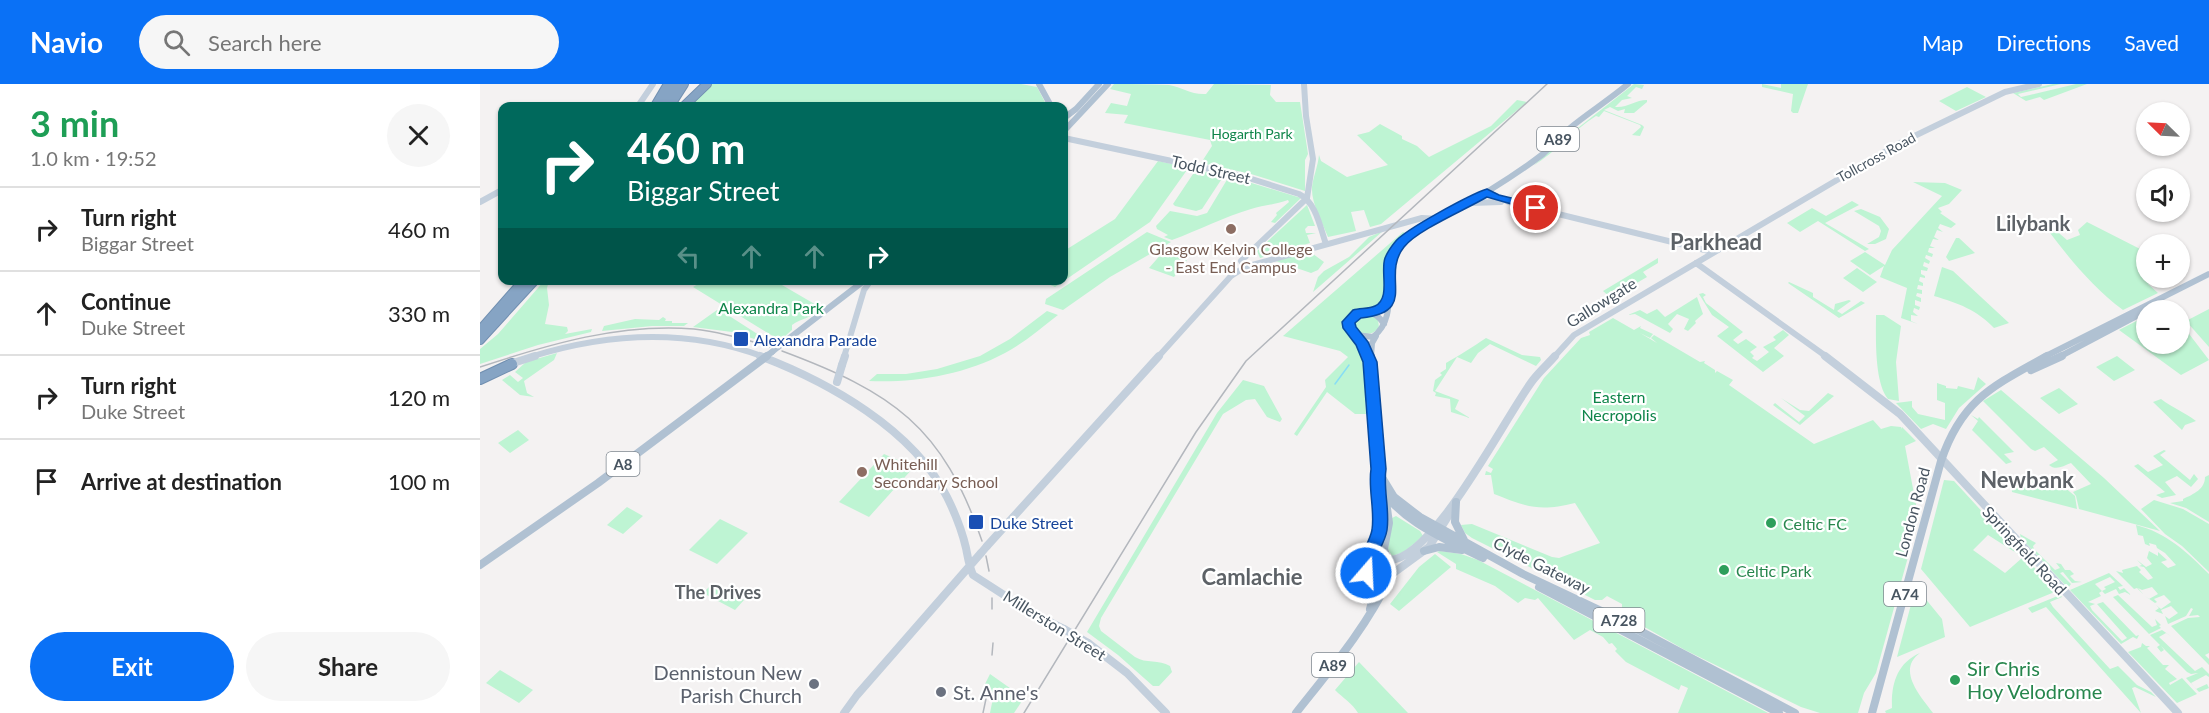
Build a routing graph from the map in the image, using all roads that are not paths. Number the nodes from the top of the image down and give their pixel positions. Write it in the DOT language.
graph roads {
  1 [pos="652,84"];
  2 [pos="668,84"];
  3 [pos="676,84"];
  4 [pos="684,84"];
  5 [pos="707,84"];
  6 [pos="1039,84"];
  7 [pos="1045,84"];
  8 [pos="1099,84"];
  9 [pos="1108,84"];
  10 [pos="1304,84"];
  11 [pos="1628,84"];
  12 [pos="2039,84"];
  13 [pos="641,102"];
  14 [pos="657,102"];
  15 [pos="665,102"];
  16 [pos="673,102"];
  17 [pos="688,102"];
  18 [pos="1049,102"];
  19 [pos="1054,102"];
  20 [pos="1091,104"];
  21 [pos="1068,113"];
  22 [pos="1068,114"];
  23 [pos="1068,117"];
  24 [pos="1073,122"];
  25 [pos="1068,126"];
  26 [pos="1068,139"];
  27 [pos="498,192"];
  28 [pos="1487,192"];
  29 [pos="1307,198"];
  30 [pos="480,202"];
  31 [pos="1509,202"];
  32 [pos="1471,203"];
  33 [pos="1438,219"];
  34 [pos="1415,220"];
  35 [pos="1427,226"];
  36 [pos="1326,243"];
  37 [pos="1722,247"];
  38 [pos="1713,252"];
  39 [pos="1696,263"];
  40 [pos="1243,264"];
  41 [pos="2209,274"];
  42 [pos="2209,279"];
  43 [pos="520,285"];
  44 [pos="530,285"];
  45 [pos="859,285"];
  46 [pos="868,285"];
  47 [pos="857,287"];
  48 [pos="1391,294"];
  49 [pos="2168,300"];
  50 [pos="859,306"];
  51 [pos="1371,312"];
  52 [pos="2136,317"];
  53 [pos="1384,324"];
  54 [pos="480,330"];
  55 [pos="1356,335"];
  56 [pos="1376,336"];
  57 [pos="480,340"];
  58 [pos="764,358"];
  59 [pos="1370,362"];
  60 [pos="512,364"];
  61 [pos="480,376"];
  62 [pos="2010,378"];
  63 [pos="837,382"];
  64 [pos="834,392"];
  65 [pos="1941,461"];
  66 [pos="1380,482"];
  67 [pos="1386,499"];
  68 [pos="1458,499"];
  69 [pos="1437,530"];
  70 [pos="1468,544"];
  71 [pos="1424,551"];
  72 [pos="1475,554"];
  73 [pos="1388,559"];
  74 [pos="1370,560"];
  75 [pos="480,565"];
  76 [pos="970,565"];
  77 [pos="1391,575"];
  78 [pos="1371,579"];
  79 [pos="1368,615"];
  80 [pos="844,713"];
  81 [pos="1166,713"];
  82 [pos="1296,713"];
  83 [pos="1779,713"];
  84 [pos="1795,713"];
  85 [pos="1872,713"];
  86 [pos="2178,713"];
  1 -- 13 [label="street"];
  2 -- 14 [label="highway"];
  3 -- 15 [label="highway"];
  4 -- 16 [label="highway"];
  5 -- 17 [label="highway"];
  6 -- 18 [label="main road"];
  7 -- 19 [label="main road"];
  8 -- 21 [label="main road"];
  9 -- 20 [label="main road"];
  10 -- 29 [label="street"];
  11 -- 28 [label="main road, A89"];
  12 -- 37 [label="street, Tollcross Road"];
  20 -- 22 [label="main road"];
  20 -- 24 [label="main road"];
  23 -- 24 [label="main road"];
  24 -- 25 [label="main road"];
  26 -- 29 [label="street, Todd Street"];
  27 -- 30 [label="street"];
  28 -- 31 [label="street"];
  28 -- 32 [label="main road, A89"];
  29 -- 36 [label="street"];
  29 -- 40 [label="street"];
  31 -- 32 [label="street"];
  31 -- 38 [label="street"];
  32 -- 33 [label="main road, A89"];
  33 -- 34 [label="street"];
  33 -- 35 [label="main road, A89"];
  34 -- 35 [label="street"];
  34 -- 36 [label="street"];
  35 -- 48 [label="main road, A89"];
  36 -- 40 [label="street"];
  37 -- 38 [label="street, Gallowgate"];
  38 -- 39 [label="street, Gallowgate"];
  39 -- 65 [label="street, Springfield Road"];
  39 -- 68 [label="street, Gallowgate"];
  40 -- 76 [label="street, bridge"];
  41 -- 62 [label="main road, London Road / A74"];
  42 -- 49 [label="main road, London Road / A74"];
  43 -- 54 [label="highway"];
  44 -- 57 [label="highway"];
  45 -- 47 [label="main road, A8"];
  46 -- 50 [label="street"];
  47 -- 50 [label="street"];
  47 -- 58 [label="main road, A8"];
  48 -- 51 [label="main road"];
  48 -- 53 [label="main road, A89"];
  50 -- 63 [label="street, bridge"];
  51 -- 53 [label="main road"];
  51 -- 55 [label="main road"];
  52 -- 62 [label="main road, London Road / A74"];
  53 -- 56 [label="main road"];
  55 -- 56 [label="main road"];
  55 -- 59 [label="main road"];
  56 -- 59 [label="main road"];
  58 -- 60 [label="street"];
  58 -- 64 [label="street"];
  58 -- 75 [label="main road, A8"];
  59 -- 66 [label="main road"];
  60 -- 61 [label="highway"];
  62 -- 65 [label="main road, London Road / A74"];
  63 -- 64 [label="main road"];
  64 -- 76 [label="street"];
  65 -- 85 [label="main road, London Road / A74"];
  65 -- 86 [label="street, Springfield Road"];
  66 -- 67 [label="main road, Clyde Gateway / A728"];
  66 -- 69 [label="main road, Clyde Gateway / A728"];
  66 -- 74 [label="main road"];
  67 -- 69 [label="main road, Clyde Gateway / A728"];
  67 -- 73 [label="main road"];
  68 -- 69 [label="street, Gallowgate"];
  68 -- 70 [label="main road"];
  69 -- 70 [label="main road, Clyde Gateway / A728"];
  69 -- 71 [label="street, Gallowgate"];
  69 -- 72 [label="main road, Clyde Gateway / A728"];
  69 -- 73 [label="street, Gallowgate"];
  70 -- 84 [label="main road, Clyde Gateway / A728"];
  71 -- 72 [label="main road"];
  71 -- 77 [label="street, Gallowgate"];
  72 -- 83 [label="main road, Clyde Gateway / A728"];
  73 -- 74 [label="main road"];
  73 -- 77 [label="main road"];
  74 -- 78 [label="main road"];
  76 -- 80 [label="street"];
  76 -- 81 [label="street, Millerston Street, bridge"];
  77 -- 78 [label="main road"];
  77 -- 79 [label="main road, Gallowgate / A89"];
  78 -- 79 [label="main road, Gallowgate / A89"];
  79 -- 82 [label="main road, Gallowgate / A89"];
}
